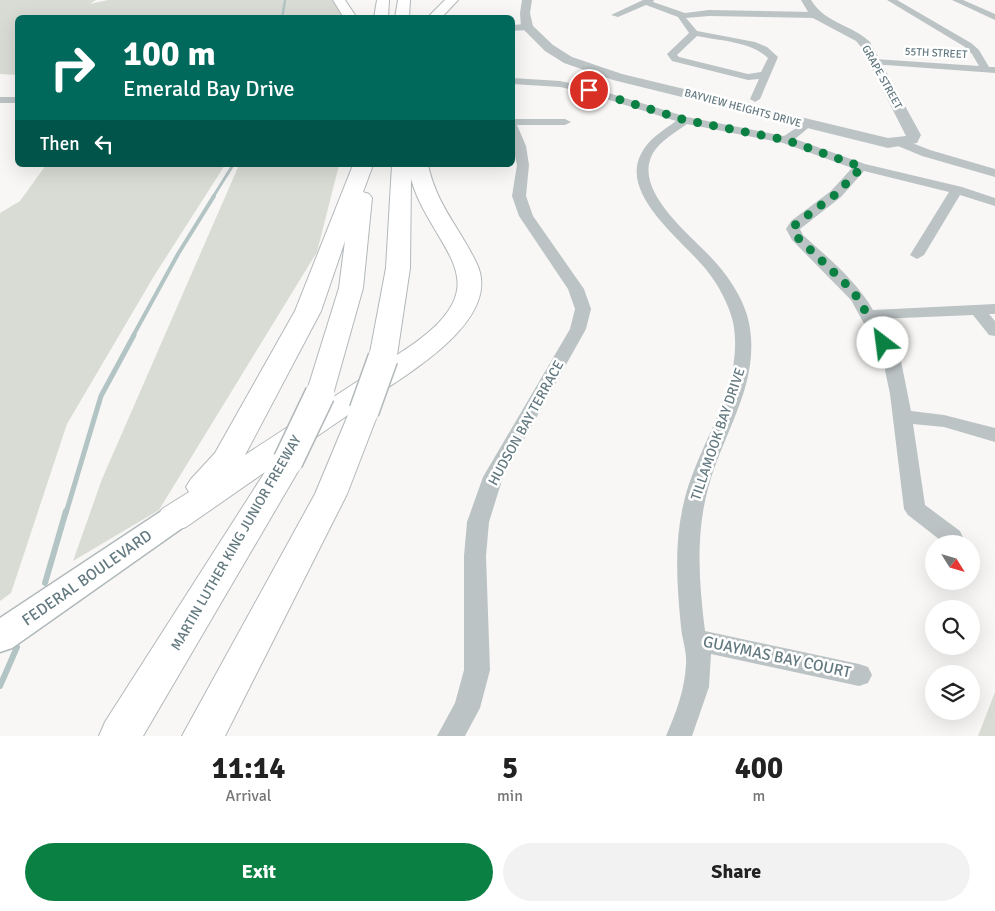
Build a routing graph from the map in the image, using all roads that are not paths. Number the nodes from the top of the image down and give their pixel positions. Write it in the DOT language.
graph roads {
  1 [pos="339,0"];
  2 [pos="383,0"];
  3 [pos="404,0"];
  4 [pos="452,0"];
  5 [pos="527,0"];
  6 [pos="806,0"];
  7 [pos="891,0"];
  8 [pos="956,0"];
  9 [pos="648,1"];
  10 [pos="349,15"];
  11 [pos="381,15"];
  12 [pos="402,15"];
  13 [pos="436,15"];
  14 [pos="615,15"];
  15 [pos="815,15"];
  16 [pos="684,16"];
  17 [pos="995,17"];
  18 [pos="527,27"];
  19 [pos="515,28"];
  20 [pos="694,33"];
  21 [pos="875,62"];
  22 [pos="990,69"];
  23 [pos="764,75"];
  24 [pos="515,80"];
  25 [pos="755,99"];
  26 [pos="0,100"];
  27 [pos="15,100"];
  28 [pos="685,120"];
  29 [pos="515,122"];
  30 [pos="565,122"];
  31 [pos="806,124"];
  32 [pos="515,136"];
  33 [pos="786,140"];
  34 [pos="902,143"];
  35 [pos="362,167"];
  36 [pos="363,167"];
  37 [pos="402,167"];
  38 [pos="419,167"];
  39 [pos="862,167"];
  40 [pos="995,173"];
  41 [pos="957,190"];
  42 [pos="995,202"];
  43 [pos="917,256"];
  44 [pos="995,309"];
  45 [pos="978,311"];
  46 [pos="867,315"];
  47 [pos="995,330"];
  48 [pos="902,416"];
  49 [pos="995,435"];
  50 [pos="174,518"];
  51 [pos="949,535"];
  52 [pos="0,638"];
  53 [pos="695,640"];
  54 [pos="859,675"];
  55 [pos="120,736"];
  56 [pos="203,736"];
  57 [pos="450,736"];
  58 [pos="679,736"];
  1 -- 10 [label="highway"];
  2 -- 11 [label="highway"];
  3 -- 12 [label="highway"];
  4 -- 13 [label="highway"];
  5 -- 18 [label="street"];
  6 -- 15 [label="street"];
  7 -- 22 [label="street"];
  8 -- 17 [label="street"];
  9 -- 14 [label="street"];
  9 -- 16 [label="street"];
  15 -- 16 [label="street"];
  15 -- 21 [label="street, GRAPE STREET"];
  16 -- 20 [label="street"];
  18 -- 19 [label="street"];
  18 -- 31 [label="street, BAYVIEW HEIGHTS DRIVE"];
  20 -- 23 [label="street"];
  20 -- 23 [label="street"];
  21 -- 22 [label="street, 55TH STREET"];
  21 -- 34 [label="street, GRAPE STREET"];
  23 -- 25 [label="street"];
  24 -- 28 [label="street"];
  26 -- 27 [label="street"];
  28 -- 33 [label="street"];
  28 -- 53 [label="street, TILLAMOOK BAY DRIVE"];
  29 -- 30 [label="street"];
  31 -- 33 [label="street"];
  31 -- 34 [label="street, BAYVIEW HEIGHTS DRIVE"];
  32 -- 57 [label="street, HUDSON BAY TERRACE"];
  33 -- 39 [label="street"];
  34 -- 40 [label="street, BAYVIEW HEIGHTS DRIVE"];
  35 -- 50 [label="highway"];
  36 -- 55 [label="highway, MARTIN LUTHER KING JUNIOR FREEWAY, bridge"];
  37 -- 56 [label="highway, bridge"];
  38 -- 50 [label="highway"];
  39 -- 41 [label="street"];
  39 -- 46 [label="street"];
  41 -- 42 [label="street"];
  41 -- 43 [label="street"];
  44 -- 45 [label="street"];
  45 -- 46 [label="street"];
  45 -- 47 [label="street"];
  46 -- 48 [label="street"];
  48 -- 49 [label="street"];
  48 -- 51 [label="street"];
  50 -- 52 [label="main road, FEDERAL BOULEVARD"];
  53 -- 54 [label="street, GUAYMAS BAY COURT"];
  53 -- 58 [label="street, TILLAMOOK BAY DRIVE"];
}
